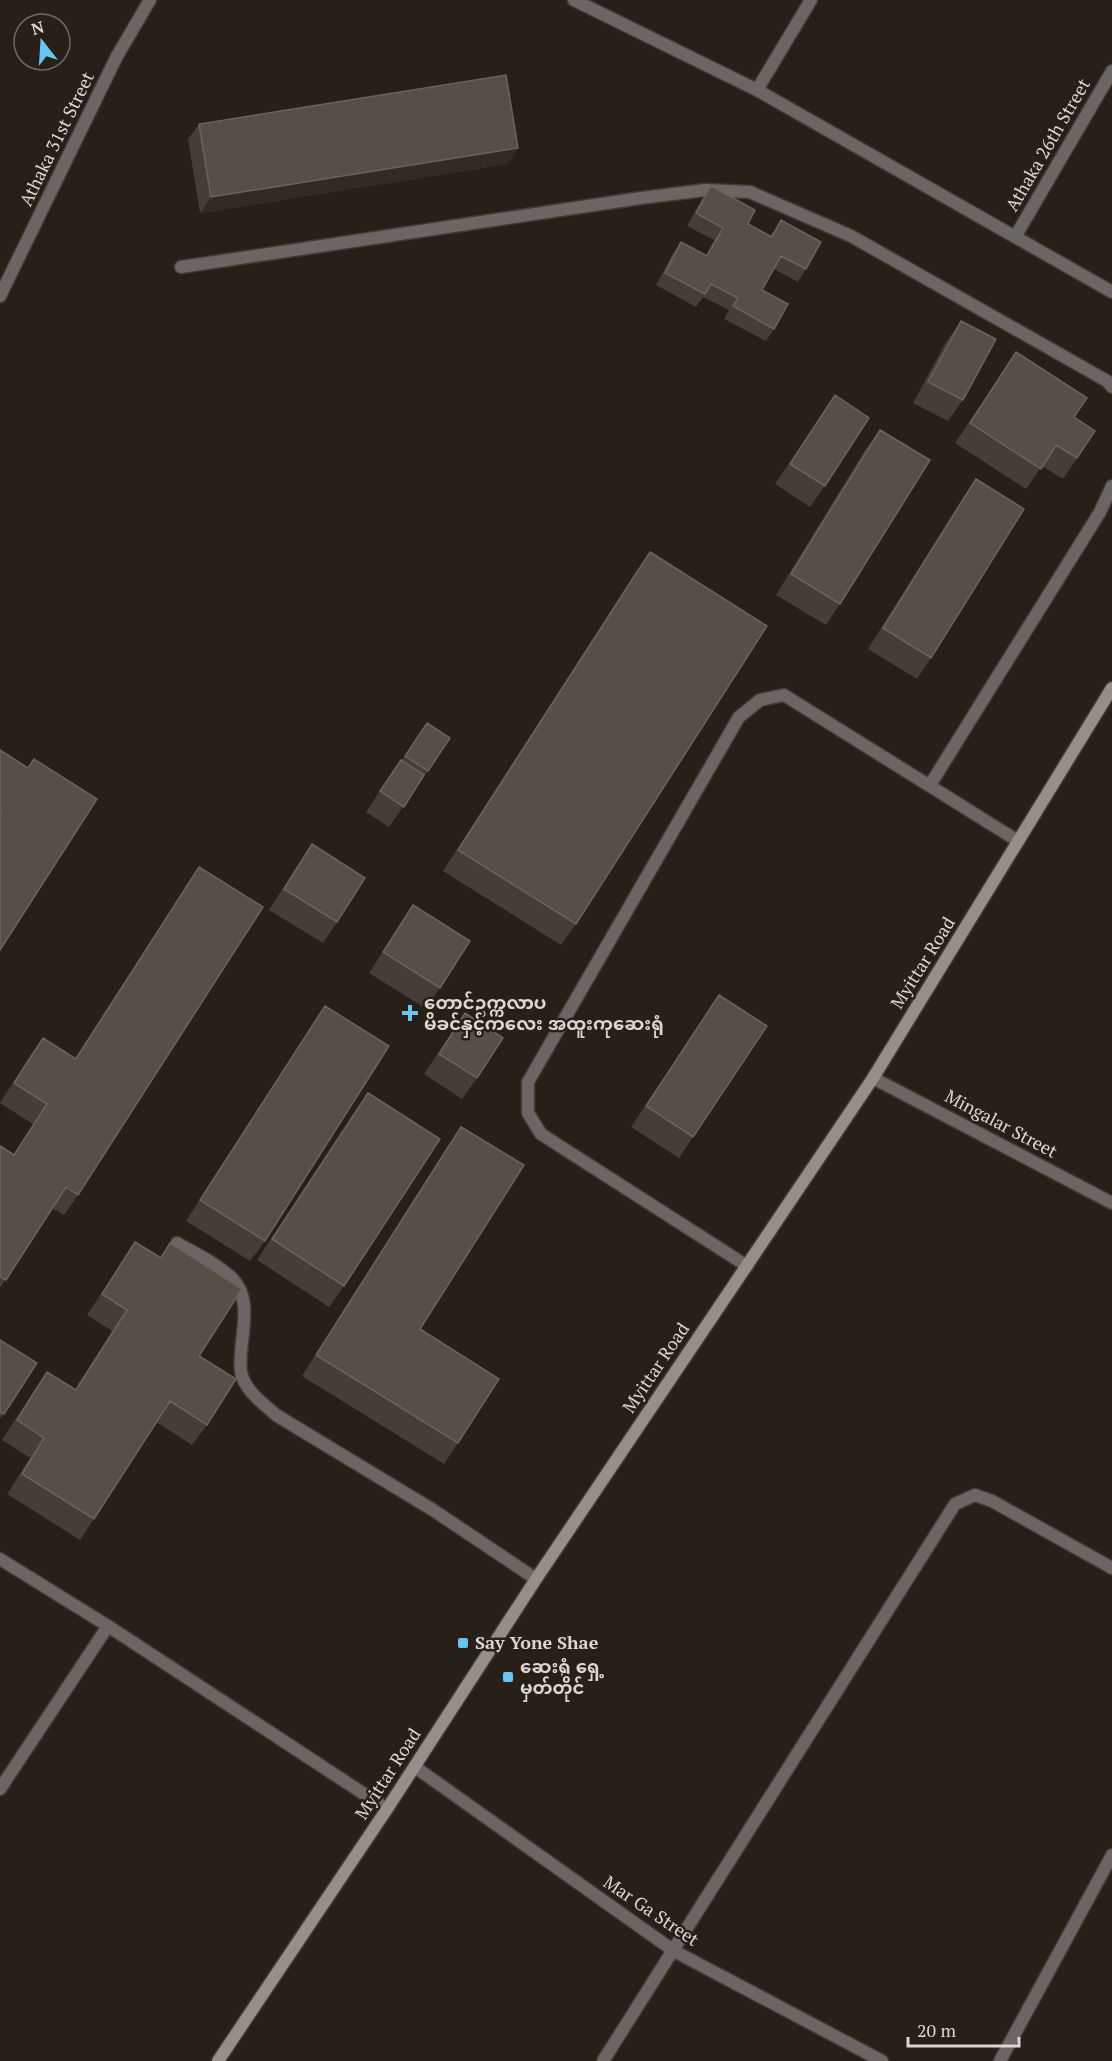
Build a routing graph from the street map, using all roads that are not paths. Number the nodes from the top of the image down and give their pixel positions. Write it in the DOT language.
graph roads {
  1 [pos="150,0"];
  2 [pos="574,0"];
  3 [pos="811,0"];
  4 [pos="1112,71"];
  5 [pos="757,90"];
  6 [pos="1015,237"];
  7 [pos="181,267"];
  8 [pos="1112,292"];
  9 [pos="0,296"];
  10 [pos="1112,387"];
  11 [pos="1112,486"];
  12 [pos="1112,688"];
  13 [pos="930,785"];
  14 [pos="1018,841"];
  15 [pos="873,1078"];
  16 [pos="1112,1203"];
  17 [pos="177,1243"];
  18 [pos="747,1266"];
  19 [pos="0,1559"];
  20 [pos="1112,1568"];
  21 [pos="536,1579"];
  22 [pos="108,1626"];
  23 [pos="415,1767"];
  24 [pos="0,1789"];
  25 [pos="387,1809"];
  26 [pos="1112,1855"];
  27 [pos="674,1951"];
  28 [pos="218,2061"];
  29 [pos="603,2061"];
  30 [pos="882,2061"];
  31 [pos="1000,2061"];
  1 -- 9 [label="street, Athaka 31st Street"];
  2 -- 5 [label="street"];
  3 -- 5 [label="street"];
  4 -- 6 [label="street, Athaka 26th Street"];
  5 -- 6 [label="street"];
  6 -- 8 [label="street"];
  7 -- 10 [label="street"];
  11 -- 13 [label="street"];
  12 -- 14 [label="main road, Myittar Road"];
  13 -- 14 [label="street"];
  13 -- 18 [label="street"];
  14 -- 15 [label="main road, Myittar Road"];
  15 -- 16 [label="street, Mingalar Street"];
  15 -- 18 [label="main road, Myittar Road"];
  17 -- 21 [label="street"];
  18 -- 21 [label="main road, Myittar Road"];
  19 -- 22 [label="street"];
  20 -- 27 [label="street"];
  21 -- 23 [label="main road, Myittar Road"];
  22 -- 24 [label="street"];
  22 -- 25 [label="street"];
  23 -- 25 [label="main road, Myittar Road"];
  23 -- 27 [label="street, Mar Ga Street"];
  25 -- 28 [label="main road, Myittar Road"];
  26 -- 31 [label="street"];
  27 -- 29 [label="street"];
  27 -- 30 [label="street, Mar Ga Street"];
}
